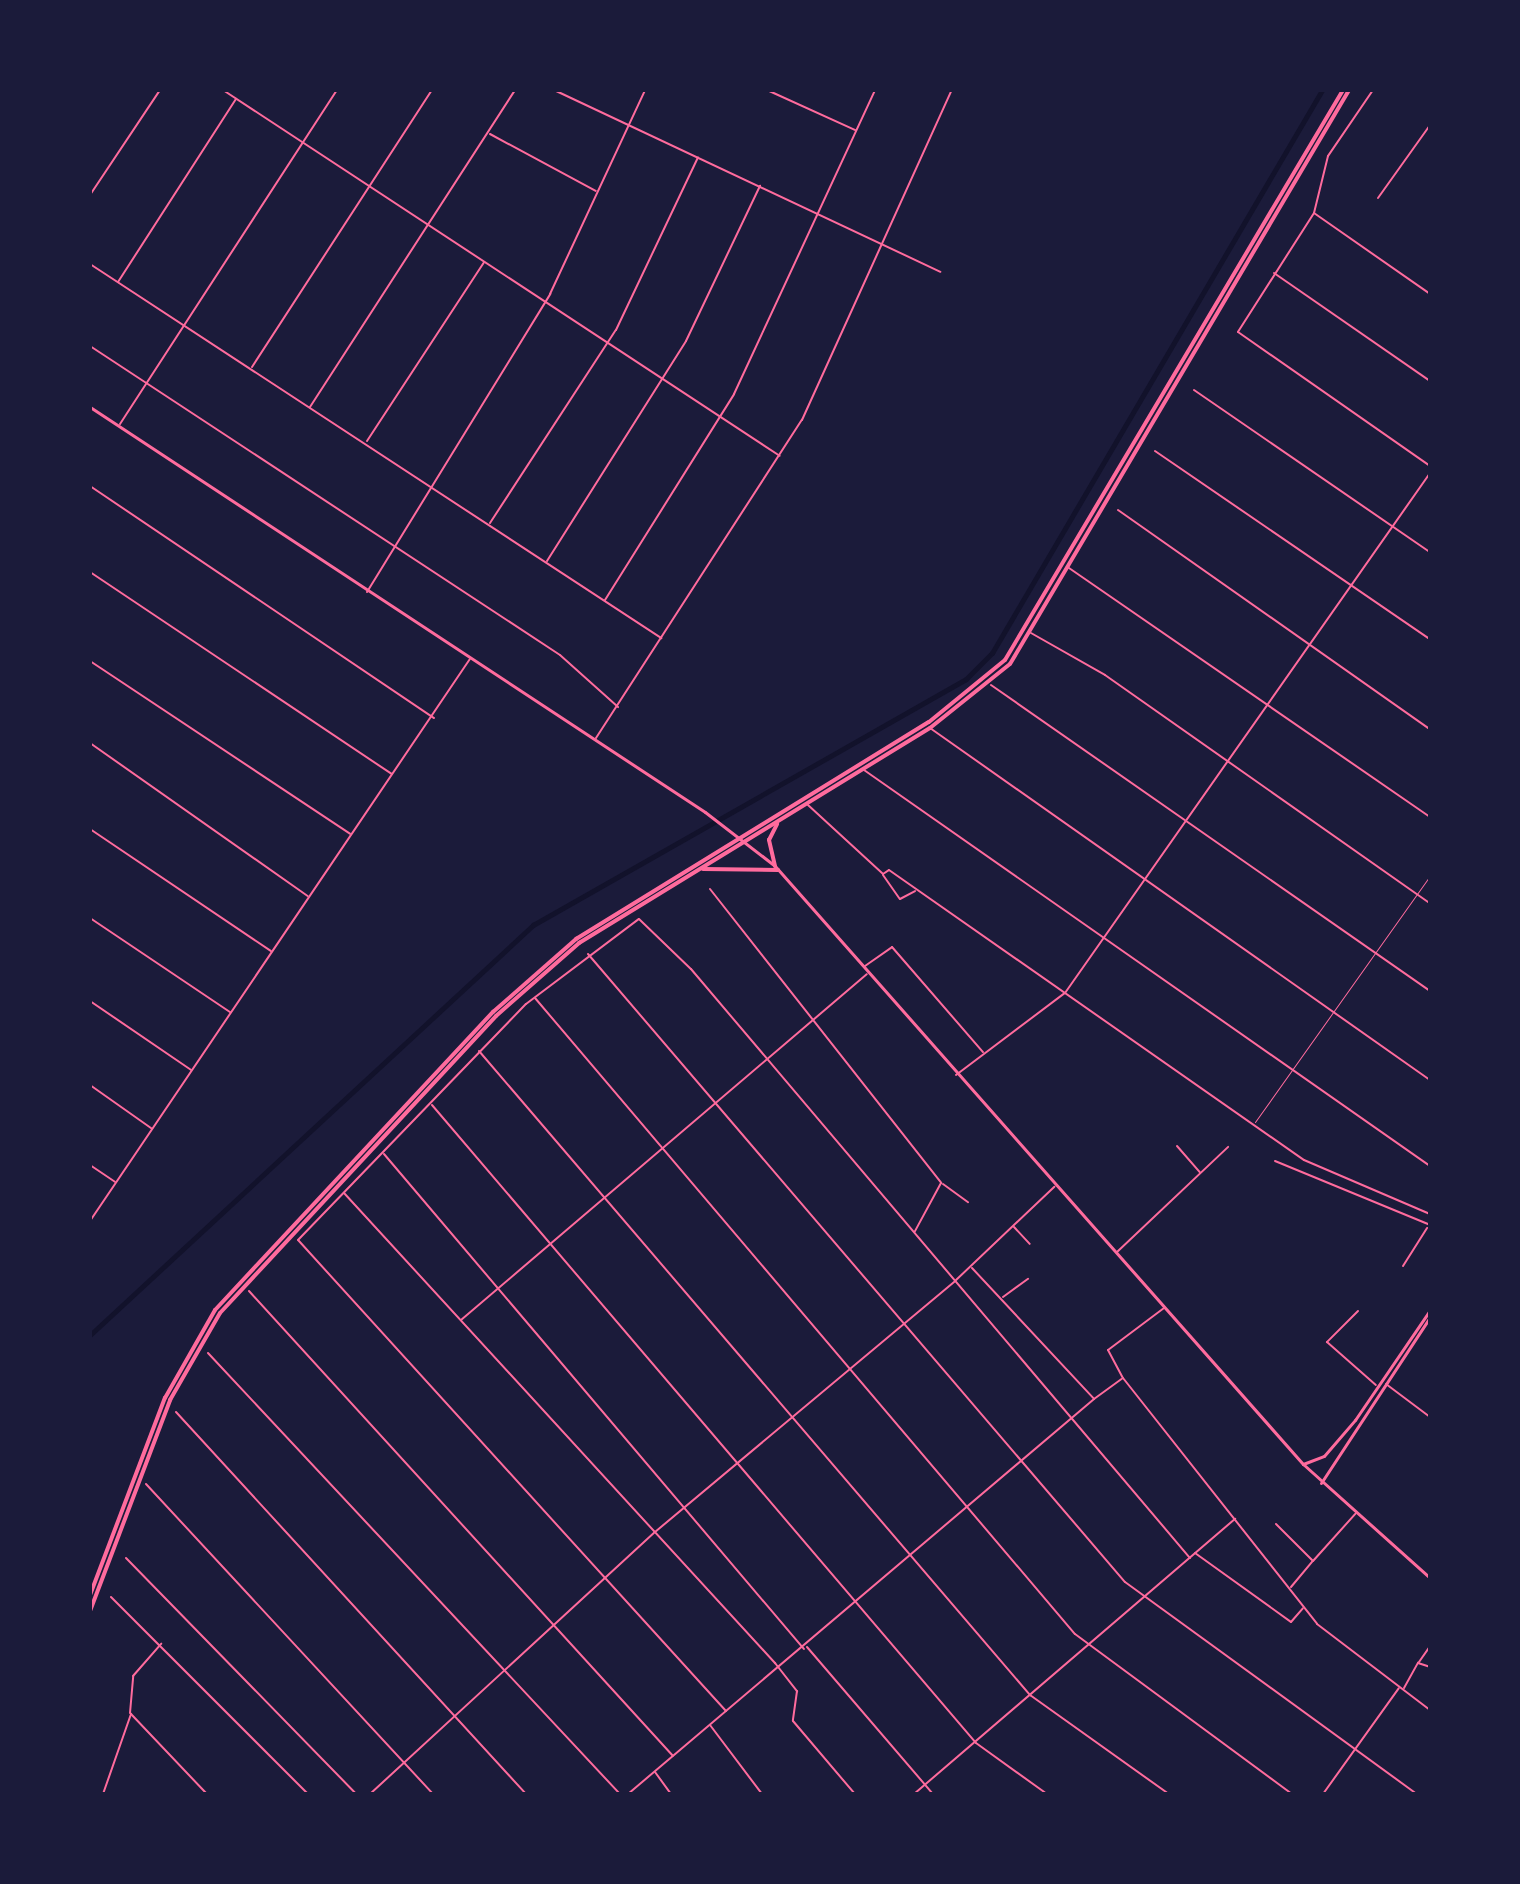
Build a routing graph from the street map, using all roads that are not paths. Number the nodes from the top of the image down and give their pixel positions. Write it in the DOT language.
graph roads {
  1 [pos="160,90"];
  2 [pos="223,90"];
  3 [pos="337,90"];
  4 [pos="432,90"];
  5 [pos="515,90"];
  6 [pos="554,90"];
  7 [pos="645,90"];
  8 [pos="767,90"];
  9 [pos="875,90"];
  10 [pos="952,90"];
  11 [pos="1343,90"];
  12 [pos="1349,90"];
  13 [pos="1373,90"];
  14 [pos="236,98"];
  15 [pos="629,124"];
  16 [pos="1430,125"];
  17 [pos="856,130"];
  18 [pos="489,133"];
  19 [pos="303,144"];
  20 [pos="698,157"];
  21 [pos="760,186"];
  22 [pos="368,188"];
  23 [pos="598,192"];
  24 [pos="90,195"];
  25 [pos="1378,198"];
  26 [pos="819,213"];
  27 [pos="1314,213"];
  28 [pos="427,226"];
  29 [pos="883,243"];
  30 [pos="484,262"];
  31 [pos="90,264"];
  32 [pos="940,272"];
  33 [pos="1274,273"];
  34 [pos="118,283"];
  35 [pos="1430,294"];
  36 [pos="545,302"];
  37 [pos="184,325"];
  38 [pos="607,344"];
  39 [pos="90,346"];
  40 [pos="252,368"];
  41 [pos="665,379"];
  42 [pos="1430,381"];
  43 [pos="144,386"];
  44 [pos="1194,390"];
  45 [pos="90,407"];
  46 [pos="310,407"];
  47 [pos="721,416"];
  48 [pos="118,426"];
  49 [pos="366,442"];
  50 [pos="1155,451"];
  51 [pos="782,457"];
  52 [pos="1430,466"];
  53 [pos="1430,473"];
  54 [pos="90,486"];
  55 [pos="431,487"];
  56 [pos="1118,510"];
  57 [pos="490,524"];
  58 [pos="1392,526"];
  59 [pos="395,547"];
  60 [pos="1430,552"];
  61 [pos="546,562"];
  62 [pos="1069,568"];
  63 [pos="90,572"];
  64 [pos="1350,585"];
  65 [pos="367,592"];
  66 [pos="605,600"];
  67 [pos="1031,633"];
  68 [pos="1430,639"];
  69 [pos="663,640"];
  70 [pos="1308,645"];
  71 [pos="470,658"];
  72 [pos="90,661"];
  73 [pos="991,685"];
  74 [pos="1267,704"];
  75 [pos="619,707"];
  76 [pos="434,718"];
  77 [pos="930,728"];
  78 [pos="1430,729"];
  79 [pos="596,739"];
  80 [pos="90,743"];
  81 [pos="1226,761"];
  82 [pos="863,770"];
  83 [pos="393,774"];
  84 [pos="807,804"];
  85 [pos="1430,817"];
  86 [pos="1185,821"];
  87 [pos="778,823"];
  88 [pos="90,829"];
  89 [pos="351,835"];
  90 [pos="743,839"];
  91 [pos="776,868"];
  92 [pos="700,869"];
  93 [pos="883,874"];
  94 [pos="1430,876"];
  95 [pos="1144,881"];
  96 [pos="710,889"];
  97 [pos="916,891"];
  98 [pos="1417,894"];
  99 [pos="309,896"];
  100 [pos="1430,903"];
  101 [pos="90,918"];
  102 [pos="1104,938"];
  103 [pos="272,952"];
  104 [pos="588,953"];
  105 [pos="1375,953"];
  106 [pos="864,967"];
  107 [pos="869,973"];
  108 [pos="1430,991"];
  109 [pos="1065,993"];
  110 [pos="534,997"];
  111 [pos="90,1001"];
  112 [pos="231,1012"];
  113 [pos="1333,1012"];
  114 [pos="813,1019"];
  115 [pos="479,1051"];
  116 [pos="984,1053"];
  117 [pos="766,1058"];
  118 [pos="1294,1069"];
  119 [pos="192,1071"];
  120 [pos="956,1075"];
  121 [pos="1430,1080"];
  122 [pos="90,1085"];
  123 [pos="714,1101"];
  124 [pos="431,1104"];
  125 [pos="1253,1124"];
  126 [pos="152,1129"];
  127 [pos="1177,1146"];
  128 [pos="659,1147"];
  129 [pos="1228,1147"];
  130 [pos="383,1153"];
  131 [pos="1275,1161"];
  132 [pos="90,1165"];
  133 [pos="1430,1166"];
  134 [pos="1202,1174"];
  135 [pos="116,1183"];
  136 [pos="941,1183"];
  137 [pos="1054,1187"];
  138 [pos="344,1193"];
  139 [pos="603,1195"];
  140 [pos="968,1202"];
  141 [pos="1430,1214"];
  142 [pos="90,1221"];
  143 [pos="1429,1226"];
  144 [pos="1013,1227"];
  145 [pos="914,1232"];
  146 [pos="550,1242"];
  147 [pos="1030,1244"];
  148 [pos="1116,1253"];
  149 [pos="1403,1266"];
  150 [pos="971,1267"];
  151 [pos="1028,1279"];
  152 [pos="955,1281"];
  153 [pos="498,1286"];
  154 [pos="249,1291"];
  155 [pos="1002,1298"];
  156 [pos="1164,1308"];
  157 [pos="1430,1310"];
  158 [pos="1358,1311"];
  159 [pos="1430,1317"];
  160 [pos="460,1321"];
  161 [pos="905,1324"];
  162 [pos="208,1353"];
  163 [pos="849,1372"];
  164 [pos="1123,1378"];
  165 [pos="1385,1384"];
  166 [pos="1094,1399"];
  167 [pos="176,1412"];
  168 [pos="1070,1417"];
  169 [pos="1430,1417"];
  170 [pos="794,1418"];
  171 [pos="1020,1461"];
  172 [pos="739,1462"];
  173 [pos="1303,1464"];
  174 [pos="1321,1483"];
  175 [pos="146,1484"];
  176 [pos="686,1505"];
  177 [pos="965,1506"];
  178 [pos="1356,1513"];
  179 [pos="1235,1519"];
  180 [pos="1276,1524"];
  181 [pos="655,1532"];
  182 [pos="1195,1553"];
  183 [pos="908,1554"];
  184 [pos="126,1558"];
  185 [pos="1190,1558"];
  186 [pos="1313,1561"];
  187 [pos="1429,1575"];
  188 [pos="606,1578"];
  189 [pos="1291,1587"];
  190 [pos="90,1595"];
  191 [pos="111,1597"];
  192 [pos="1143,1598"];
  193 [pos="856,1603"];
  194 [pos="1304,1607"];
  195 [pos="90,1611"];
  196 [pos="555,1626"];
  197 [pos="161,1643"];
  198 [pos="1088,1646"];
  199 [pos="1430,1646"];
  200 [pos="806,1648"];
  201 [pos="1418,1663"];
  202 [pos="1430,1667"];
  203 [pos="779,1669"];
  204 [pos="506,1672"];
  205 [pos="1402,1688"];
  206 [pos="1030,1695"];
  207 [pos="1430,1710"];
  208 [pos="726,1711"];
  209 [pos="131,1714"];
  210 [pos="456,1716"];
  211 [pos="710,1725"];
  212 [pos="976,1743"];
  213 [pos="1353,1749"];
  214 [pos="673,1756"];
  215 [pos="405,1762"];
  216 [pos="655,1772"];
  217 [pos="926,1783"];
  218 [pos="103,1794"];
  219 [pos="207,1794"];
  220 [pos="308,1794"];
  221 [pos="356,1794"];
  222 [pos="370,1794"];
  223 [pos="433,1794"];
  224 [pos="526,1794"];
  225 [pos="620,1794"];
  226 [pos="628,1794"];
  227 [pos="671,1794"];
  228 [pos="762,1794"];
  229 [pos="855,1794"];
  230 [pos="914,1794"];
  231 [pos="933,1794"];
  232 [pos="1047,1794"];
  233 [pos="1169,1794"];
  234 [pos="1292,1794"];
  235 [pos="1323,1794"];
  236 [pos="1417,1794"];
  1 -- 24 [label="street"];
  2 -- 14 [label="street"];
  3 -- 19 [label="street"];
  4 -- 22 [label="street"];
  5 -- 18 [label="street"];
  6 -- 15 [label="street"];
  7 -- 15 [label="street"];
  8 -- 17 [label="street"];
  9 -- 17 [label="street"];
  10 -- 29 [label="street"];
  11 -- 90 [label="highway"];
  12 -- 62 [label="highway"];
  13 -- 27 [label="street"];
  14 -- 19 [label="street"];
  14 -- 34 [label="street"];
  15 -- 20 [label="street"];
  15 -- 23 [label="street"];
  16 -- 25 [label="street"];
  17 -- 26 [label="street"];
  18 -- 23 [label="street"];
  18 -- 28 [label="street"];
  19 -- 22 [label="street"];
  19 -- 37 [label="street"];
  20 -- 21 [label="street"];
  20 -- 38 [label="street"];
  21 -- 26 [label="street"];
  21 -- 41 [label="street"];
  22 -- 28 [label="street"];
  22 -- 40 [label="street"];
  23 -- 36 [label="street"];
  26 -- 29 [label="street"];
  26 -- 47 [label="street"];
  27 -- 33 [label="street"];
  27 -- 35 [label="street"];
  28 -- 30 [label="street"];
  28 -- 46 [label="street"];
  29 -- 32 [label="street"];
  29 -- 51 [label="street"];
  30 -- 36 [label="street"];
  30 -- 49 [label="street"];
  31 -- 34 [label="street"];
  33 -- 42 [label="street"];
  33 -- 52 [label="street"];
  34 -- 37 [label="street"];
  36 -- 38 [label="street"];
  36 -- 55 [label="street"];
  37 -- 40 [label="street"];
  37 -- 43 [label="street"];
  38 -- 41 [label="street"];
  38 -- 57 [label="street"];
  39 -- 43 [label="street"];
  40 -- 46 [label="street"];
  41 -- 47 [label="street"];
  41 -- 61 [label="street"];
  43 -- 48 [label="street"];
  43 -- 59 [label="street"];
  44 -- 58 [label="street"];
  45 -- 48 [label="main road"];
  46 -- 49 [label="street"];
  47 -- 51 [label="street"];
  47 -- 66 [label="street"];
  48 -- 65 [label="main road"];
  49 -- 55 [label="street"];
  50 -- 64 [label="street"];
  51 -- 69 [label="street"];
  53 -- 58 [label="street"];
  54 -- 76 [label="street"];
  55 -- 57 [label="street"];
  55 -- 59 [label="street"];
  56 -- 70 [label="street"];
  57 -- 61 [label="street"];
  58 -- 60 [label="street"];
  58 -- 64 [label="street"];
  59 -- 65 [label="street"];
  59 -- 75 [label="street"];
  61 -- 66 [label="street"];
  62 -- 67 [label="highway"];
  62 -- 74 [label="street"];
  63 -- 83 [label="street"];
  64 -- 68 [label="street"];
  64 -- 70 [label="street"];
  65 -- 71 [label="main road"];
  66 -- 69 [label="street"];
  67 -- 73 [label="highway"];
  67 -- 81 [label="street"];
  69 -- 75 [label="street"];
  70 -- 74 [label="street"];
  70 -- 78 [label="street"];
  71 -- 76 [label="street"];
  71 -- 79 [label="main road"];
  72 -- 89 [label="street"];
  73 -- 77 [label="highway"];
  73 -- 86 [label="street"];
  74 -- 81 [label="street"];
  74 -- 85 [label="street"];
  75 -- 79 [label="street"];
  76 -- 83 [label="street"];
  77 -- 82 [label="highway"];
  77 -- 95 [label="street"];
  79 -- 90 [label="main road"];
  80 -- 99 [label="street"];
  81 -- 86 [label="street"];
  81 -- 98 [label="street"];
  82 -- 84 [label="highway"];
  82 -- 102 [label="street"];
  83 -- 89 [label="street"];
  84 -- 87 [label="highway"];
  84 -- 93 [label="street"];
  86 -- 95 [label="street"];
  86 -- 105 [label="street"];
  87 -- 90 [label="highway"];
  87 -- 91 [label="highway"];
  88 -- 103 [label="street"];
  89 -- 99 [label="street"];
  90 -- 91 [label="main road"];
  90 -- 92 [label="highway"];
  90 -- 190 [label="highway"];
  91 -- 92 [label="highway"];
  91 -- 106 [label="main road"];
  92 -- 195 [label="highway"];
  93 -- 97 [label="street"];
  93 -- 97 [label="street"];
  94 -- 98 [label="lane"];
  95 -- 102 [label="street"];
  95 -- 113 [label="street"];
  96 -- 114 [label="street"];
  97 -- 109 [label="street"];
  98 -- 100 [label="street"];
  98 -- 105 [label="lane"];
  99 -- 103 [label="street"];
  101 -- 112 [label="street"];
  102 -- 109 [label="street"];
  102 -- 118 [label="street"];
  103 -- 112 [label="street"];
  104 -- 110 [label="street"];
  104 -- 117 [label="street"];
  104 -- 123 [label="street"];
  105 -- 108 [label="street"];
  105 -- 113 [label="lane"];
  106 -- 107 [label="main road"];
  106 -- 116 [label="street"];
  107 -- 114 [label="street"];
  107 -- 120 [label="main road"];
  109 -- 116 [label="street"];
  109 -- 125 [label="street"];
  110 -- 115 [label="street"];
  110 -- 128 [label="street"];
  111 -- 119 [label="street"];
  112 -- 119 [label="street"];
  113 -- 118 [label="lane"];
  113 -- 121 [label="street"];
  114 -- 117 [label="street"];
  114 -- 136 [label="street"];
  115 -- 124 [label="street"];
  115 -- 139 [label="street"];
  116 -- 120 [label="street"];
  117 -- 123 [label="street"];
  117 -- 145 [label="street"];
  118 -- 125 [label="lane"];
  118 -- 133 [label="street"];
  119 -- 126 [label="street"];
  120 -- 137 [label="main road"];
  122 -- 126 [label="street"];
  123 -- 128 [label="street"];
  123 -- 161 [label="street"];
  124 -- 130 [label="street"];
  124 -- 146 [label="street"];
  125 -- 141 [label="street"];
  126 -- 135 [label="street"];
  127 -- 134 [label="street"];
  128 -- 139 [label="street"];
  128 -- 163 [label="street"];
  129 -- 134 [label="street"];
  130 -- 138 [label="street"];
  130 -- 153 [label="street"];
  131 -- 143 [label="street"];
  132 -- 135 [label="street"];
  134 -- 148 [label="street"];
  135 -- 142 [label="street"];
  136 -- 140 [label="street"];
  136 -- 145 [label="street"];
  137 -- 144 [label="street"];
  137 -- 148 [label="main road"];
  138 -- 160 [label="street"];
  138 -- 188 [label="street"];
  139 -- 146 [label="street"];
  139 -- 170 [label="street"];
  143 -- 149 [label="street"];
  144 -- 147 [label="street"];
  144 -- 150 [label="street"];
  145 -- 152 [label="street"];
  146 -- 153 [label="street"];
  146 -- 172 [label="street"];
  148 -- 156 [label="main road"];
  150 -- 152 [label="street"];
  150 -- 155 [label="street"];
  151 -- 155 [label="street"];
  152 -- 161 [label="street"];
  152 -- 168 [label="street"];
  153 -- 160 [label="street"];
  153 -- 176 [label="street"];
  154 -- 196 [label="street"];
  155 -- 166 [label="street"];
  156 -- 164 [label="street"];
  156 -- 173 [label="main road"];
  157 -- 165 [label="main road"];
  158 -- 165 [label="street"];
  159 -- 165 [label="main road"];
  160 -- 181 [label="street"];
  161 -- 163 [label="street"];
  161 -- 171 [label="street"];
  162 -- 204 [label="street"];
  163 -- 170 [label="street"];
  163 -- 177 [label="street"];
  164 -- 166 [label="street"];
  164 -- 179 [label="street"];
  165 -- 169 [label="street"];
  165 -- 173 [label="main road"];
  165 -- 174 [label="main road"];
  166 -- 168 [label="street"];
  167 -- 210 [label="street"];
  168 -- 171 [label="street"];
  168 -- 185 [label="street"];
  170 -- 172 [label="street"];
  170 -- 183 [label="street"];
  171 -- 177 [label="street"];
  171 -- 192 [label="street"];
  172 -- 176 [label="street"];
  172 -- 193 [label="street"];
  173 -- 174 [label="main road"];
  174 -- 178 [label="main road"];
  175 -- 215 [label="street"];
  176 -- 181 [label="street"];
  176 -- 200 [label="street"];
  177 -- 183 [label="street"];
  177 -- 198 [label="street"];
  178 -- 186 [label="street"];
  178 -- 187 [label="main road"];
  179 -- 182 [label="street"];
  179 -- 189 [label="street"];
  180 -- 186 [label="street"];
  181 -- 188 [label="street"];
  181 -- 203 [label="street"];
  182 -- 185 [label="street"];
  182 -- 194 [label="street"];
  183 -- 193 [label="street"];
  183 -- 206 [label="street"];
  184 -- 221 [label="street"];
  185 -- 192 [label="street"];
  186 -- 189 [label="street"];
  188 -- 196 [label="street"];
  188 -- 208 [label="street"];
  189 -- 194 [label="street"];
  191 -- 197 [label="street"];
  192 -- 198 [label="street"];
  192 -- 213 [label="street"];
  193 -- 200 [label="street"];
  193 -- 212 [label="street"];
  194 -- 205 [label="street"];
  196 -- 204 [label="street"];
  196 -- 214 [label="street"];
  197 -- 209 [label="street"];
  197 -- 220 [label="street"];
  198 -- 206 [label="street"];
  198 -- 234 [label="street"];
  199 -- 201 [label="street"];
  200 -- 203 [label="street"];
  200 -- 217 [label="street"];
  201 -- 202 [label="street"];
  201 -- 205 [label="street"];
  203 -- 208 [label="street"];
  203 -- 229 [label="street"];
  204 -- 210 [label="street"];
  204 -- 225 [label="street"];
  205 -- 207 [label="street"];
  205 -- 213 [label="street"];
  206 -- 212 [label="street"];
  206 -- 233 [label="street"];
  208 -- 211 [label="street"];
  209 -- 218 [label="street"];
  209 -- 219 [label="street"];
  210 -- 215 [label="street"];
  210 -- 224 [label="street"];
  211 -- 214 [label="street"];
  211 -- 228 [label="street"];
  212 -- 217 [label="street"];
  212 -- 232 [label="street"];
  213 -- 235 [label="street"];
  213 -- 236 [label="street"];
  214 -- 216 [label="street"];
  215 -- 222 [label="street"];
  215 -- 223 [label="street"];
  216 -- 226 [label="street"];
  216 -- 227 [label="street"];
  217 -- 230 [label="street"];
  217 -- 231 [label="street"];
}
